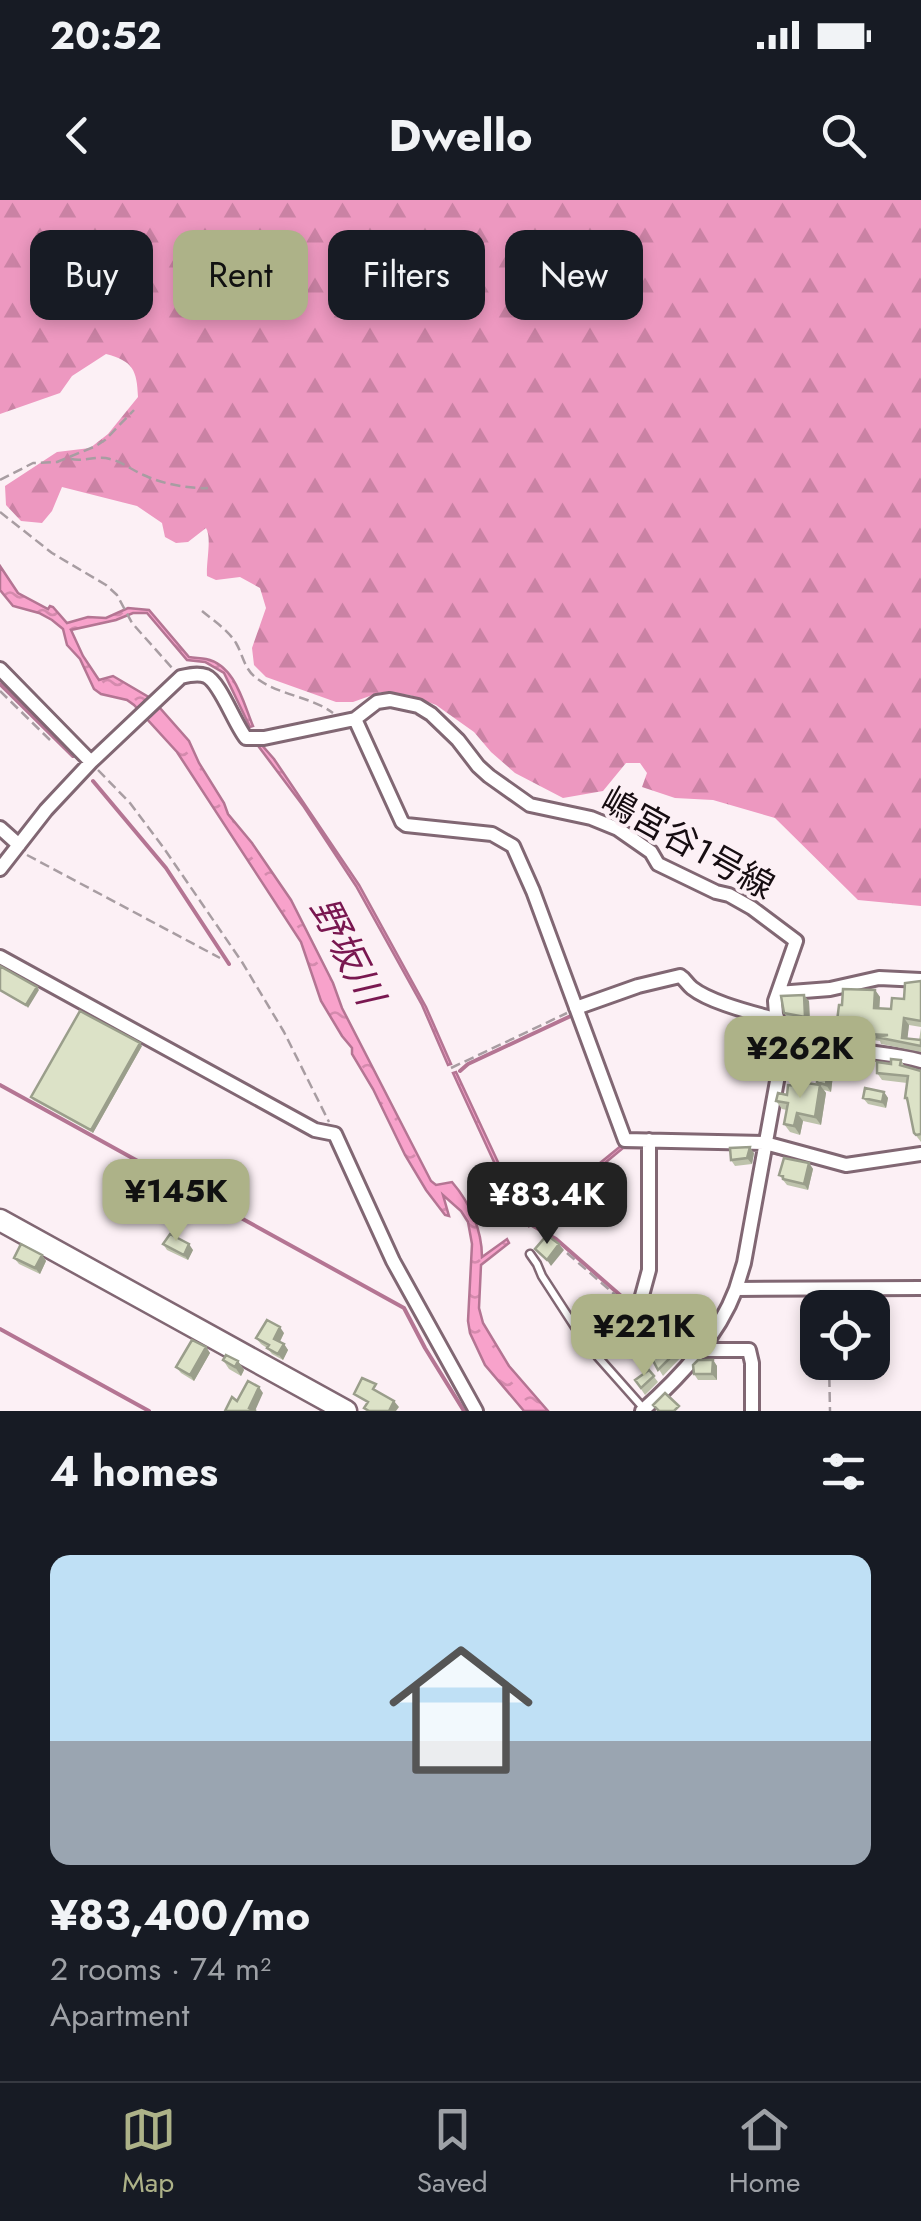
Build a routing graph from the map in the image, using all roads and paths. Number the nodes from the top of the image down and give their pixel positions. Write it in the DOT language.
graph roads {
  1 [pos="134,410"];
  2 [pos="68,459"];
  3 [pos="0,480"];
  4 [pos="208,488"];
  5 [pos="0,512"];
  6 [pos="202,611"];
  7 [pos="0,669"];
  8 [pos="181,677"];
  9 [pos="0,691"];
  10 [pos="354,719"];
  11 [pos="340,722"];
  12 [pos="50,740"];
  13 [pos="90,762"];
  14 [pos="0,828"];
  15 [pos="17,847"];
  16 [pos="0,870"];
  17 [pos="0,958"];
  18 [pos="220,958"];
  19 [pos="921,980"];
  20 [pos="778,992"];
  21 [pos="576,1008"];
  22 [pos="779,1024"];
  23 [pos="921,1061"];
  24 [pos="451,1068"];
  25 [pos="335,1134"];
  26 [pos="649,1140"];
  27 [pos="766,1143"];
  28 [pos="921,1154"];
  29 [pos="0,1220"];
  30 [pos="567,1253"];
  31 [pos="530,1254"];
  32 [pos="921,1288"];
  33 [pos="736,1289"];
  34 [pos="637,1314"];
  35 [pos="704,1345"];
  36 [pos="829,1380"];
  37 [pos="644,1410"];
  38 [pos="346,1411"];
  39 [pos="476,1411"];
  40 [pos="752,1411"];
  41 [pos="830,1411"];
  1 -- 2 [label="path"];
  2 -- 3 [label="path"];
  2 -- 4 [label="path"];
  5 -- 8 [label="path"];
  6 -- 11 [label="path"];
  7 -- 13 [label="street"];
  8 -- 11 [label="street, 嶋宮谷1号線"];
  8 -- 13 [label="street"];
  9 -- 12 [label="path"];
  10 -- 11 [label="street, 嶋宮谷1号線"];
  10 -- 20 [label="street, 嶋宮谷1号線"];
  10 -- 21 [label="street"];
  13 -- 15 [label="street"];
  13 -- 25 [label="path"];
  14 -- 15 [label="street"];
  15 -- 16 [label="street"];
  15 -- 18 [label="path"];
  17 -- 25 [label="street"];
  19 -- 20 [label="street"];
  20 -- 22 [label="street, 嶋宮谷1号線"];
  21 -- 22 [label="street"];
  21 -- 24 [label="path"];
  21 -- 26 [label="street"];
  22 -- 23 [label="street"];
  22 -- 27 [label="street, 嶋宮谷1号線"];
  25 -- 39 [label="street"];
  26 -- 27 [label="street"];
  26 -- 34 [label="street"];
  27 -- 28 [label="street"];
  27 -- 33 [label="street, 嶋宮谷1号線"];
  29 -- 38 [label="main road"];
  30 -- 34 [label="path"];
  31 -- 37 [label="lane"];
  32 -- 33 [label="street"];
  33 -- 35 [label="street, 嶋宮谷1号線"];
  34 -- 35 [label="street"];
  35 -- 37 [label="street, 嶋宮谷1号線"];
  35 -- 40 [label="street"];
  36 -- 41 [label="path"];
}
